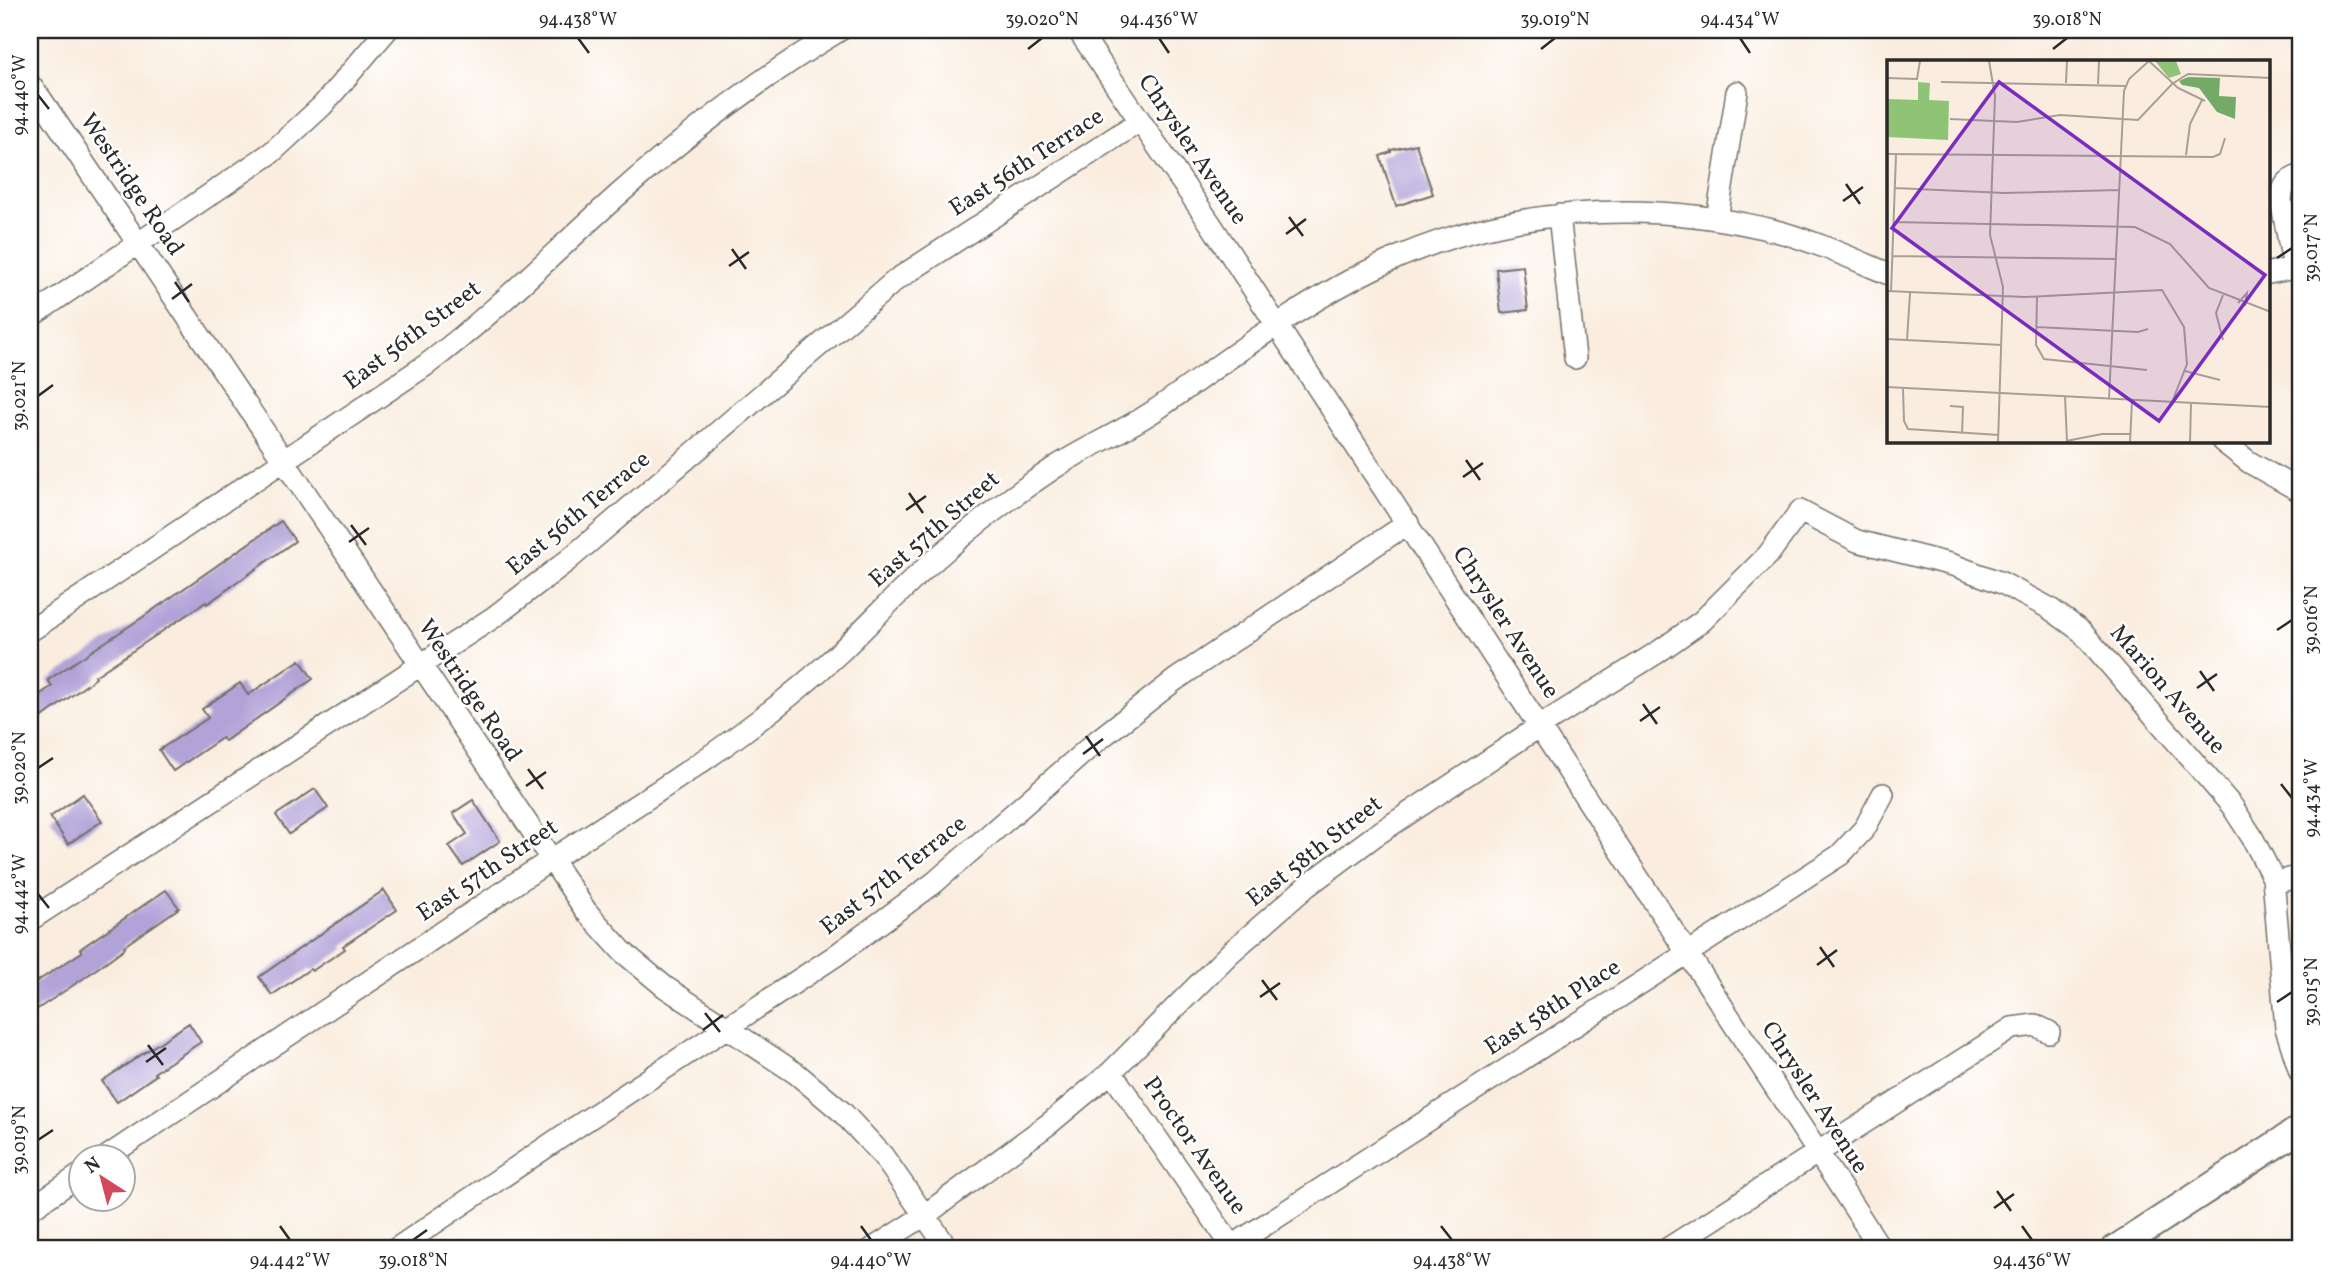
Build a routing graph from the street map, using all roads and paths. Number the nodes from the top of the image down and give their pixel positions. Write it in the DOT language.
graph roads {
  1 [pos="387,30"];
  2 [pos="840,30"];
  3 [pos="1078,30"];
  4 [pos="30,85"];
  5 [pos="1737,92"];
  6 [pos="1140,121"];
  7 [pos="2300,176"];
  8 [pos="1559,215"];
  9 [pos="1717,219"];
  10 [pos="140,244"];
  11 [pos="2297,268"];
  12 [pos="2270,273"];
  13 [pos="1887,274"];
  14 [pos="30,317"];
  15 [pos="1278,326"];
  16 [pos="1575,358"];
  17 [pos="2225,443"];
  18 [pos="283,460"];
  19 [pos="2300,491"];
  20 [pos="1800,511"];
  21 [pos="1408,523"];
  22 [pos="30,631"];
  23 [pos="420,664"];
  24 [pos="1540,726"];
  25 [pos="1883,794"];
  26 [pos="551,860"];
  27 [pos="2300,876"];
  28 [pos="2273,878"];
  29 [pos="30,920"];
  30 [pos="1688,953"];
  31 [pos="726,1027"];
  32 [pos="2049,1032"];
  33 [pos="1111,1072"];
  34 [pos="2300,1072"];
  35 [pos="2300,1129"];
  36 [pos="130,1142"];
  37 [pos="1818,1153"];
  38 [pos="66,1185"];
  39 [pos="30,1209"];
  40 [pos="925,1215"];
  41 [pos="1233,1248"];
  42 [pos="396,1249"];
  43 [pos="872,1249"];
  44 [pos="948,1249"];
  45 [pos="1667,1249"];
  46 [pos="1881,1249"];
  47 [pos="2115,1249"];
  1 -- 10 [label="street"];
  2 -- 18 [label="street, East 56th Street"];
  3 -- 6 [label="street, Chrysler Avenue"];
  4 -- 10 [label="street, Westridge Road"];
  5 -- 9 [label="street"];
  6 -- 15 [label="street, Chrysler Avenue"];
  6 -- 23 [label="street, East 56th Terrace"];
  7 -- 11 [label="street"];
  8 -- 9 [label="street, East 57th Street"];
  8 -- 15 [label="street, East 57th Street"];
  8 -- 16 [label="street"];
  9 -- 13 [label="street, East 57th Street"];
  10 -- 14 [label="street"];
  10 -- 18 [label="street, Westridge Road"];
  11 -- 12 [label="street"];
  15 -- 21 [label="street, Chrysler Avenue"];
  15 -- 26 [label="street, East 57th Street"];
  17 -- 19 [label="street"];
  18 -- 22 [label="street, East 56th Street"];
  18 -- 23 [label="street, Westridge Road"];
  20 -- 24 [label="street, East 58th Street"];
  20 -- 28 [label="street, Marion Avenue"];
  21 -- 24 [label="street, Chrysler Avenue"];
  21 -- 31 [label="street, East 57th Terrace"];
  23 -- 26 [label="street, Westridge Road"];
  23 -- 29 [label="street, East 56th Terrace"];
  24 -- 30 [label="street, Chrysler Avenue"];
  24 -- 33 [label="street, East 58th Street"];
  25 -- 30 [label="street, East 58th Place"];
  26 -- 31 [label="street, Westridge Road"];
  26 -- 36 [label="street, East 57th Street"];
  27 -- 28 [label="street"];
  28 -- 34 [label="street, Marion Avenue"];
  30 -- 37 [label="street, Chrysler Avenue"];
  30 -- 41 [label="street, East 58th Place"];
  31 -- 40 [label="street, Westridge Road"];
  31 -- 42 [label="street, East 57th Terrace"];
  32 -- 37 [label="street"];
  33 -- 40 [label="street, East 58th Street"];
  33 -- 41 [label="street, Proctor Avenue"];
  35 -- 47 [label="street"];
  37 -- 45 [label="street"];
  37 -- 46 [label="street, Chrysler Avenue"];
  38 -- 39 [label="street"];
  40 -- 43 [label="street, East 58th Street"];
  40 -- 44 [label="street, Westridge Road"];
}
